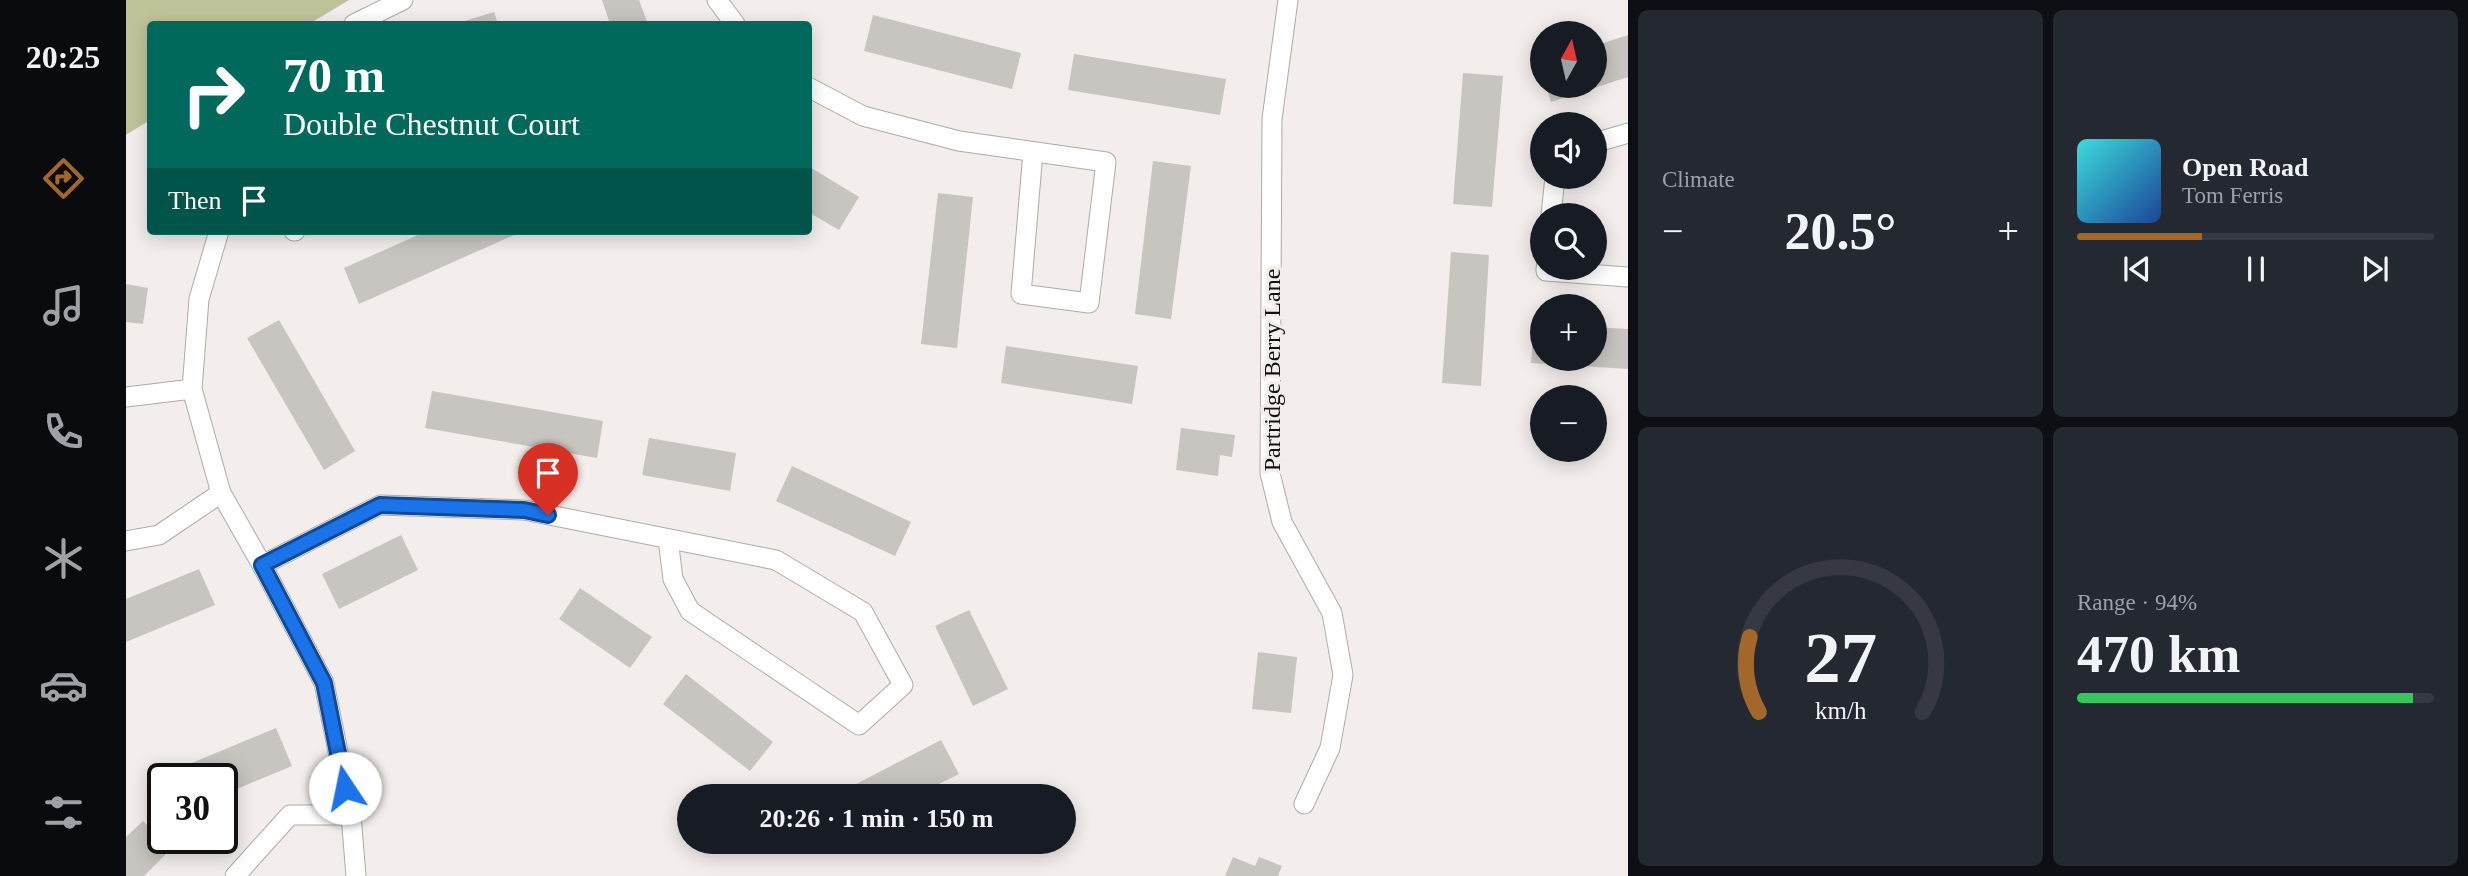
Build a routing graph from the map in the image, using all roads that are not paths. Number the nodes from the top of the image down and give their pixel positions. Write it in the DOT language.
graph roads {
  1 [pos="403,0"];
  2 [pos="717,0"];
  3 [pos="1288,0"];
  4 [pos="388,17"];
  5 [pos="369,21"];
  6 [pos="733,21"];
  7 [pos="812,90"];
  8 [pos="1628,133"];
  9 [pos="1607,139"];
  10 [pos="1032,152"];
  11 [pos="218,235"];
  12 [pos="1607,275"];
  13 [pos="1628,277"];
  14 [pos="192,389"];
  15 [pos="126,397"];
  16 [pos="221,493"];
  17 [pos="668,539"];
  18 [pos="126,541"];
  19 [pos="262,565"];
  20 [pos="1304,804"];
  21 [pos="351,815"];
  22 [pos="234,876"];
  23 [pos="356,876"];
  1 -- 4 [label="street"];
  2 -- 6 [label="street"];
  3 -- 20 [label="street, Partridge Berry Lane"];
  4 -- 5 [label="street"];
  7 -- 10 [label="street"];
  8 -- 9 [label="street"];
  10 -- 10 [label="street"];
  11 -- 14 [label="street"];
  12 -- 13 [label="street"];
  14 -- 15 [label="street"];
  14 -- 16 [label="street"];
  16 -- 18 [label="street"];
  16 -- 19 [label="street"];
  17 -- 17 [label="street"];
  17 -- 19 [label="street"];
  19 -- 21 [label="street"];
  21 -- 22 [label="street"];
  21 -- 23 [label="street"];
}
